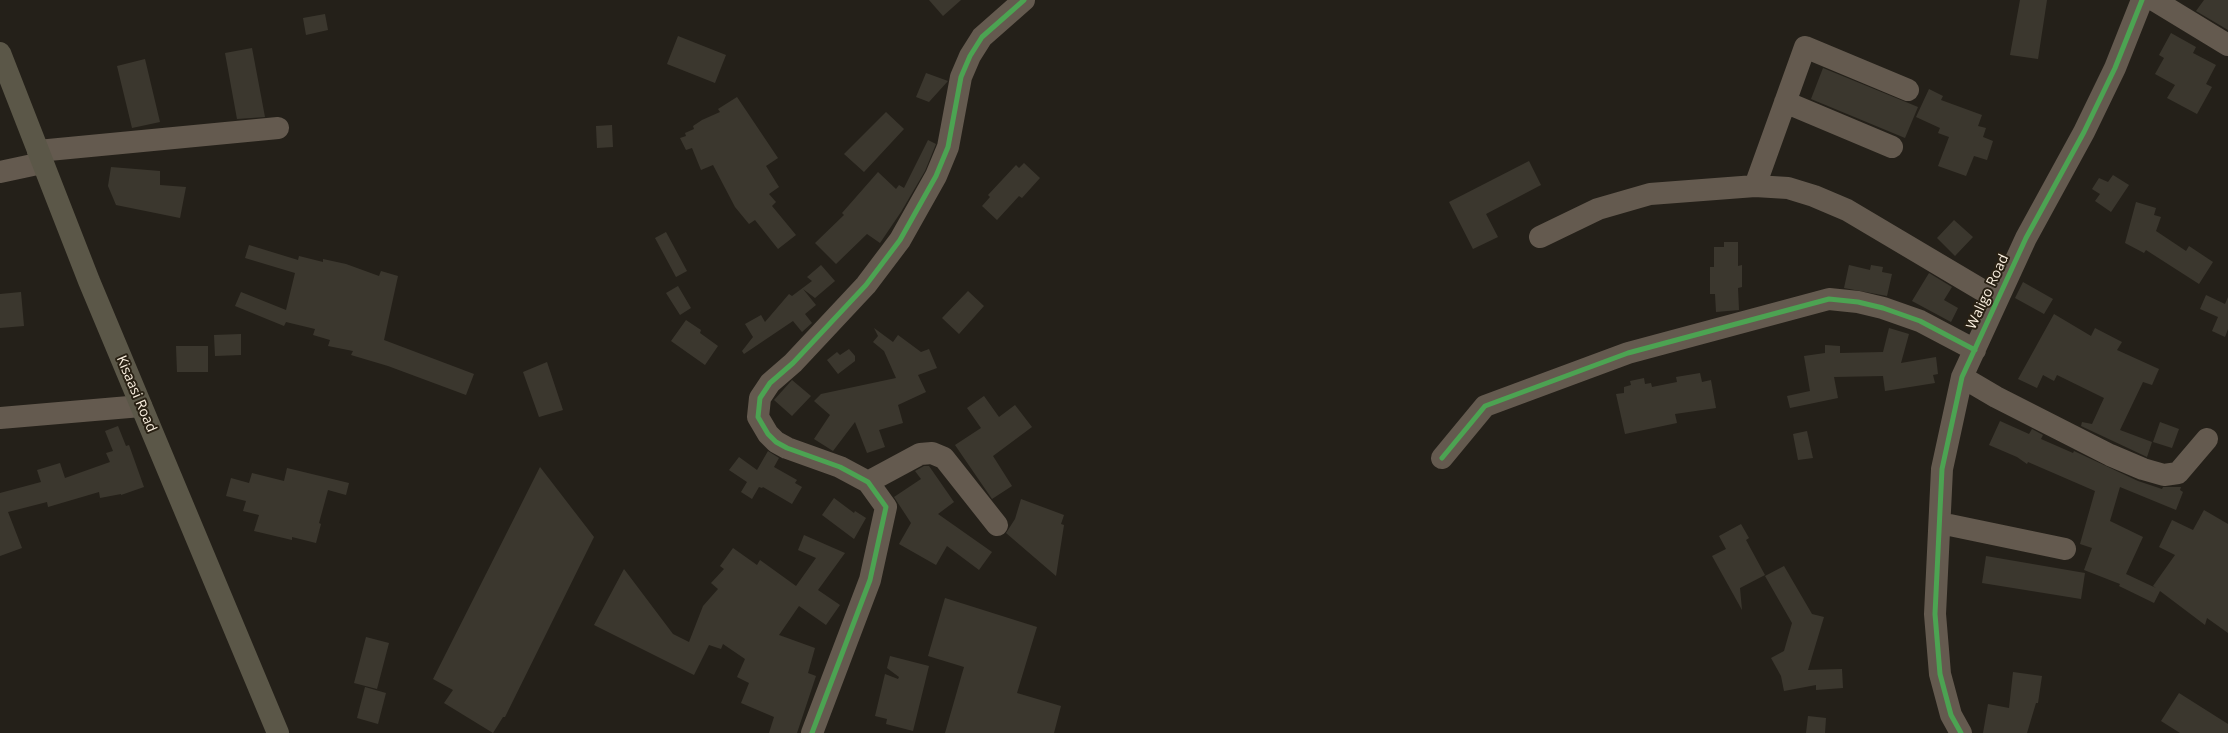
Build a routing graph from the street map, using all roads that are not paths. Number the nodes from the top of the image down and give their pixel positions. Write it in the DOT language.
graph roads {
  1 [pos="1024,0"];
  2 [pos="2142,0"];
  3 [pos="2154,0"];
  4 [pos="2228,45"];
  5 [pos="0,54"];
  6 [pos="1908,90"];
  7 [pos="1785,102"];
  8 [pos="278,128"];
  9 [pos="1892,147"];
  10 [pos="40,157"];
  11 [pos="0,172"];
  12 [pos="1755,186"];
  13 [pos="1540,237"];
  14 [pos="1997,299"];
  15 [pos="1975,350"];
  16 [pos="1962,377"];
  17 [pos="141,406"];
  18 [pos="0,418"];
  19 [pos="2207,439"];
  20 [pos="1442,458"];
  21 [pos="868,482"];
  22 [pos="1940,523"];
  23 [pos="997,525"];
  24 [pos="2065,549"];
  25 [pos="278,733"];
  26 [pos="812,733"];
  27 [pos="1961,733"];
  1 -- 21 [label="street"];
  2 -- 14 [label="street, Waligo Road"];
  3 -- 4 [label="street"];
  5 -- 10 [label="main road, Kisaasi Road"];
  6 -- 7 [label="street"];
  7 -- 9 [label="street"];
  7 -- 12 [label="street"];
  8 -- 10 [label="street"];
  10 -- 11 [label="street"];
  10 -- 17 [label="main road, Kisaasi Road"];
  12 -- 13 [label="street"];
  12 -- 14 [label="street"];
  14 -- 15 [label="street, Waligo Road"];
  15 -- 16 [label="street, Waligo Road"];
  15 -- 20 [label="street"];
  16 -- 19 [label="street"];
  16 -- 22 [label="street, Waligo Road"];
  17 -- 18 [label="street"];
  17 -- 25 [label="main road, Kisaasi Road"];
  21 -- 23 [label="street"];
  21 -- 26 [label="street"];
  22 -- 24 [label="street"];
  22 -- 27 [label="street, Waligo Road"];
}
